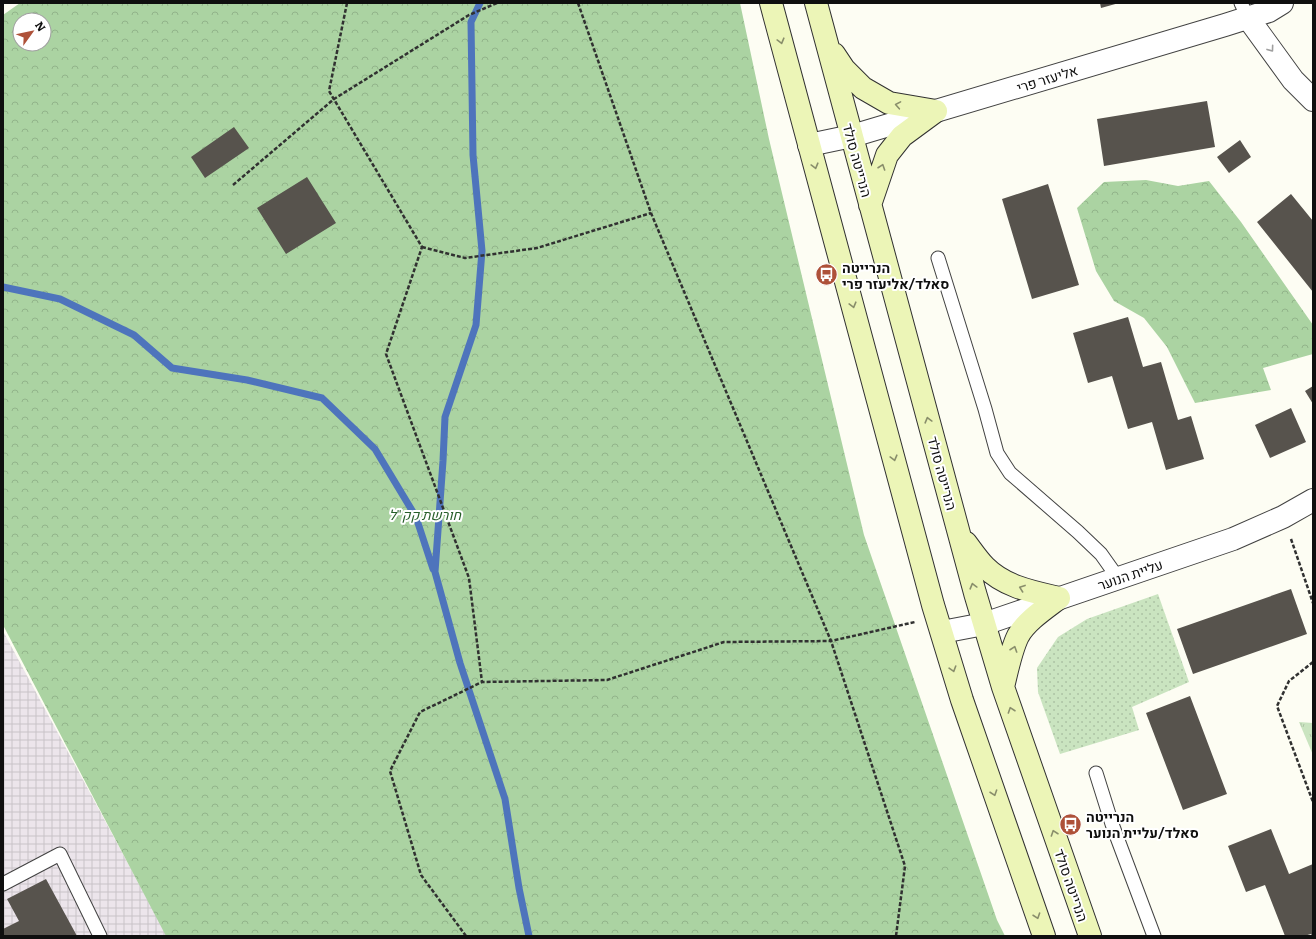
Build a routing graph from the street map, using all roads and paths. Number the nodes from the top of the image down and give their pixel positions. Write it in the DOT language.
graph roads {
  1 [pos="347,3"];
  2 [pos="497,3"];
  3 [pos="578,3"];
  4 [pos="771,3"];
  5 [pos="816,3"];
  6 [pos="1282,3"];
  7 [pos="1244,10"];
  8 [pos="826,42"];
  9 [pos="334,99"];
  10 [pos="1313,100"];
  11 [pos="936,111"];
  12 [pos="852,136"];
  13 [pos="810,145"];
  14 [pos="233,185"];
  15 [pos="870,205"];
  16 [pos="652,213"];
  17 [pos="422,248"];
  18 [pos="938,258"];
  19 [pos="1313,500"];
  20 [pos="1283,516"];
  21 [pos="959,534"];
  22 [pos="1118,578"];
  23 [pos="1059,598"];
  24 [pos="1313,603"];
  25 [pos="933,604"];
  26 [pos="984,624"];
  27 [pos="942,632"];
  28 [pos="831,641"];
  29 [pos="1313,662"];
  30 [pos="482,682"];
  31 [pos="1003,687"];
  32 [pos="1096,773"];
  33 [pos="1313,802"];
  34 [pos="3,884"];
  35 [pos="1092,933"];
  36 [pos="100,936"];
  37 [pos="466,936"];
  38 [pos="896,936"];
  39 [pos="1044,936"];
  40 [pos="1154,936"];
  1 -- 9 [label="path"];
  2 -- 9 [label="path"];
  3 -- 16 [label="path"];
  4 -- 13 [label="main road, one-way"];
  5 -- 8 [label="main road, הנרייטה סולד"];
  6 -- 7 [label="street, אליעזר פרי"];
  7 -- 10 [label="street, one-way"];
  7 -- 11 [label="street, אליעזר פרי"];
  11 -- 8 [label="main road, one-way"];
  8 -- 12 [label="main road, הנרייטה סולד"];
  9 -- 14 [label="path"];
  9 -- 17 [label="path"];
  11 -- 12 [label="street, אליעזר פרי"];
  15 -- 11 [label="main road, one-way"];
  12 -- 13 [label="street, אליעזר פרי"];
  12 -- 15 [label="main road, הנרייטה סולד"];
  13 -- 25 [label="main road, one-way"];
  21 -- 15 [label="main road, הנרייטה סולד, one-way"];
  16 -- 17 [label="path"];
  16 -- 28 [label="path"];
  17 -- 30 [label="path"];
  18 -- 22 [label="lane"];
  19 -- 20 [label="street, עליית הנוער"];
  20 -- 22 [label="street, עליית הנוער"];
  20 -- 24 [label="path"];
  23 -- 21 [label="main road, one-way"];
  26 -- 21 [label="main road, הנרייטה סולד, one-way"];
  22 -- 23 [label="street, עליית הנוער"];
  23 -- 26 [label="street, עליית הנוער"];
  31 -- 23 [label="main road, one-way"];
  25 -- 27 [label="main road"];
  25 -- 28 [label="path"];
  26 -- 27 [label="street, עליית הנוער"];
  26 -- 31 [label="main road, הנרייטה סולד"];
  27 -- 39 [label="main road, one-way"];
  28 -- 30 [label="path"];
  28 -- 38 [label="path"];
  29 -- 33 [label="path"];
  30 -- 37 [label="path"];
  35 -- 31 [label="main road, הנרייטה סולד, one-way"];
  32 -- 40 [label="lane"];
  34 -- 36 [label="lane"];
}
